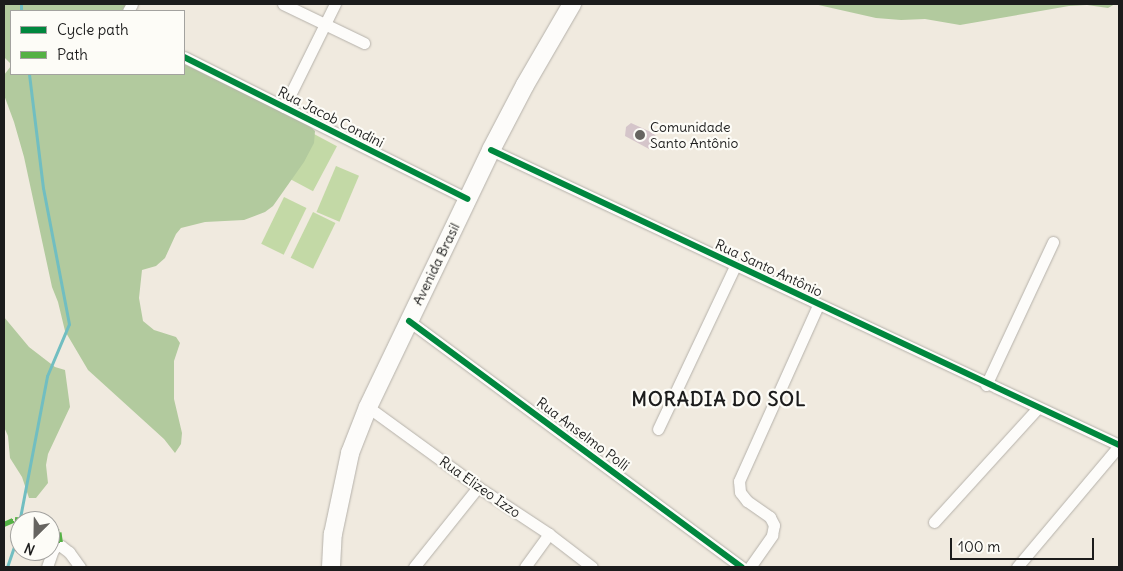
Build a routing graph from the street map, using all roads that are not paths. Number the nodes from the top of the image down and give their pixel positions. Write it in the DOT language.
graph roads {
  1 [pos="283,4"];
  2 [pos="335,4"];
  3 [pos="572,4"];
  4 [pos="325,24"];
  5 [pos="364,43"];
  6 [pos="185,58"];
  7 [pos="284,107"];
  8 [pos="491,150"];
  9 [pos="467,199"];
  10 [pos="1053,242"];
  11 [pos="735,266"];
  12 [pos="818,305"];
  13 [pos="409,321"];
  14 [pos="986,384"];
  15 [pos="368,407"];
  16 [pos="1037,408"];
  17 [pos="658,429"];
  18 [pos="1119,446"];
  19 [pos="478,487"];
  20 [pos="934,522"];
  21 [pos="549,534"];
  22 [pos="47,567"];
  23 [pos="80,567"];
  24 [pos="331,567"];
  25 [pos="414,567"];
  26 [pos="525,567"];
  27 [pos="592,567"];
  28 [pos="742,567"];
  29 [pos="750,567"];
  30 [pos="1017,567"];
  1 -- 4 [label="street"];
  2 -- 4 [label="street"];
  3 -- 8 [label="main road, Avenida Brasil"];
  4 -- 5 [label="street"];
  4 -- 7 [label="street"];
  6 -- 7 [label="street, Rua Jacob Condini"];
  7 -- 9 [label="street, Rua Jacob Condini"];
  8 -- 9 [label="main road, Avenida Brasil"];
  8 -- 11 [label="street, Rua Santo Antônio"];
  9 -- 13 [label="main road, Avenida Brasil"];
  10 -- 14 [label="street"];
  11 -- 12 [label="street, Rua Santo Antônio"];
  11 -- 17 [label="street"];
  12 -- 14 [label="street, Rua Santo Antônio"];
  12 -- 29 [label="street"];
  13 -- 15 [label="main road, Avenida Brasil"];
  13 -- 28 [label="street, Rua Anselmo Polli"];
  14 -- 16 [label="street, Rua Santo Antônio"];
  15 -- 19 [label="street, Rua Elizeo Izzo"];
  15 -- 24 [label="main road, Avenida Brasil"];
  16 -- 18 [label="street, Rua Santo Antônio"];
  16 -- 20 [label="street"];
  18 -- 30 [label="street"];
  19 -- 21 [label="street, Rua Elizeo Izzo"];
  19 -- 25 [label="street"];
  21 -- 26 [label="street"];
  21 -- 27 [label="street, Rua Elizeo Izzo"];
  22 -- 23 [label="street"];
}
